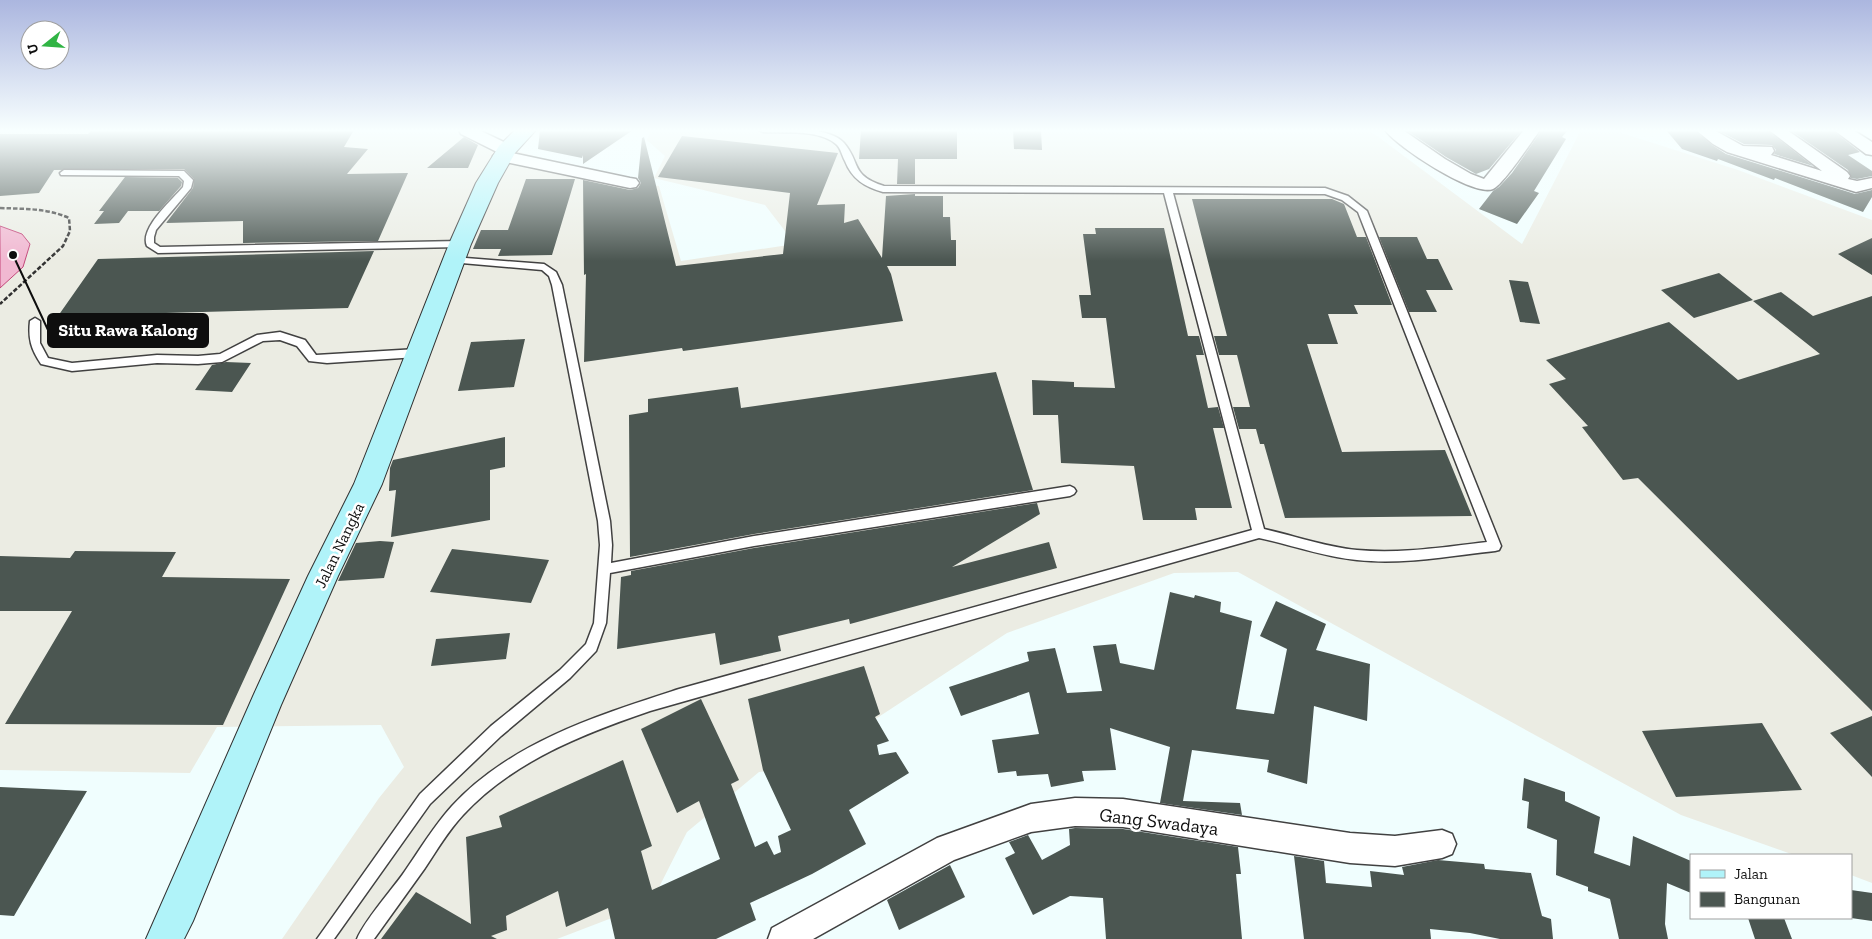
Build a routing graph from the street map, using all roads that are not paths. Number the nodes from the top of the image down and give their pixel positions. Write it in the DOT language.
graph roads {
  1 [pos="182,174"];
  2 [pos="492,174"];
  3 [pos="591,174"];
  4 [pos="856,174"];
  5 [pos="1458,174"];
  6 [pos="1498,174"];
  7 [pos="1824,174"];
  8 [pos="1846,174"];
  9 [pos="630,183"];
  10 [pos="1864,185"];
  11 [pos="1168,191"];
  12 [pos="1872,199"];
  13 [pos="457,252"];
  14 [pos="35,321"];
  15 [pos="417,353"];
  16 [pos="1070,491"];
  17 [pos="1258,533"];
  18 [pos="605,569"];
  19 [pos="1442,844"];
  20 [pos="165,939"];
  21 [pos="325,939"];
  22 [pos="365,939"];
  23 [pos="783,939"];
  1 -- 13 [label="lane"];
  2 -- 13 [label="street, Jalan Nangka"];
  3 -- 9 [label="street"];
  4 -- 11 [label="lane"];
  5 -- 6 [label="street"];
  7 -- 10 [label="street"];
  8 -- 10 [label="street"];
  10 -- 12 [label="street"];
  11 -- 17 [label="lane"];
  11 -- 17 [label="lane"];
  13 -- 15 [label="street, Jalan Nangka"];
  13 -- 18 [label="lane"];
  14 -- 15 [label="lane"];
  15 -- 20 [label="street, Jalan Nangka"];
  16 -- 18 [label="lane"];
  17 -- 22 [label="lane"];
  18 -- 21 [label="lane"];
  19 -- 23 [label="street, Gang Swadaya"];
}
